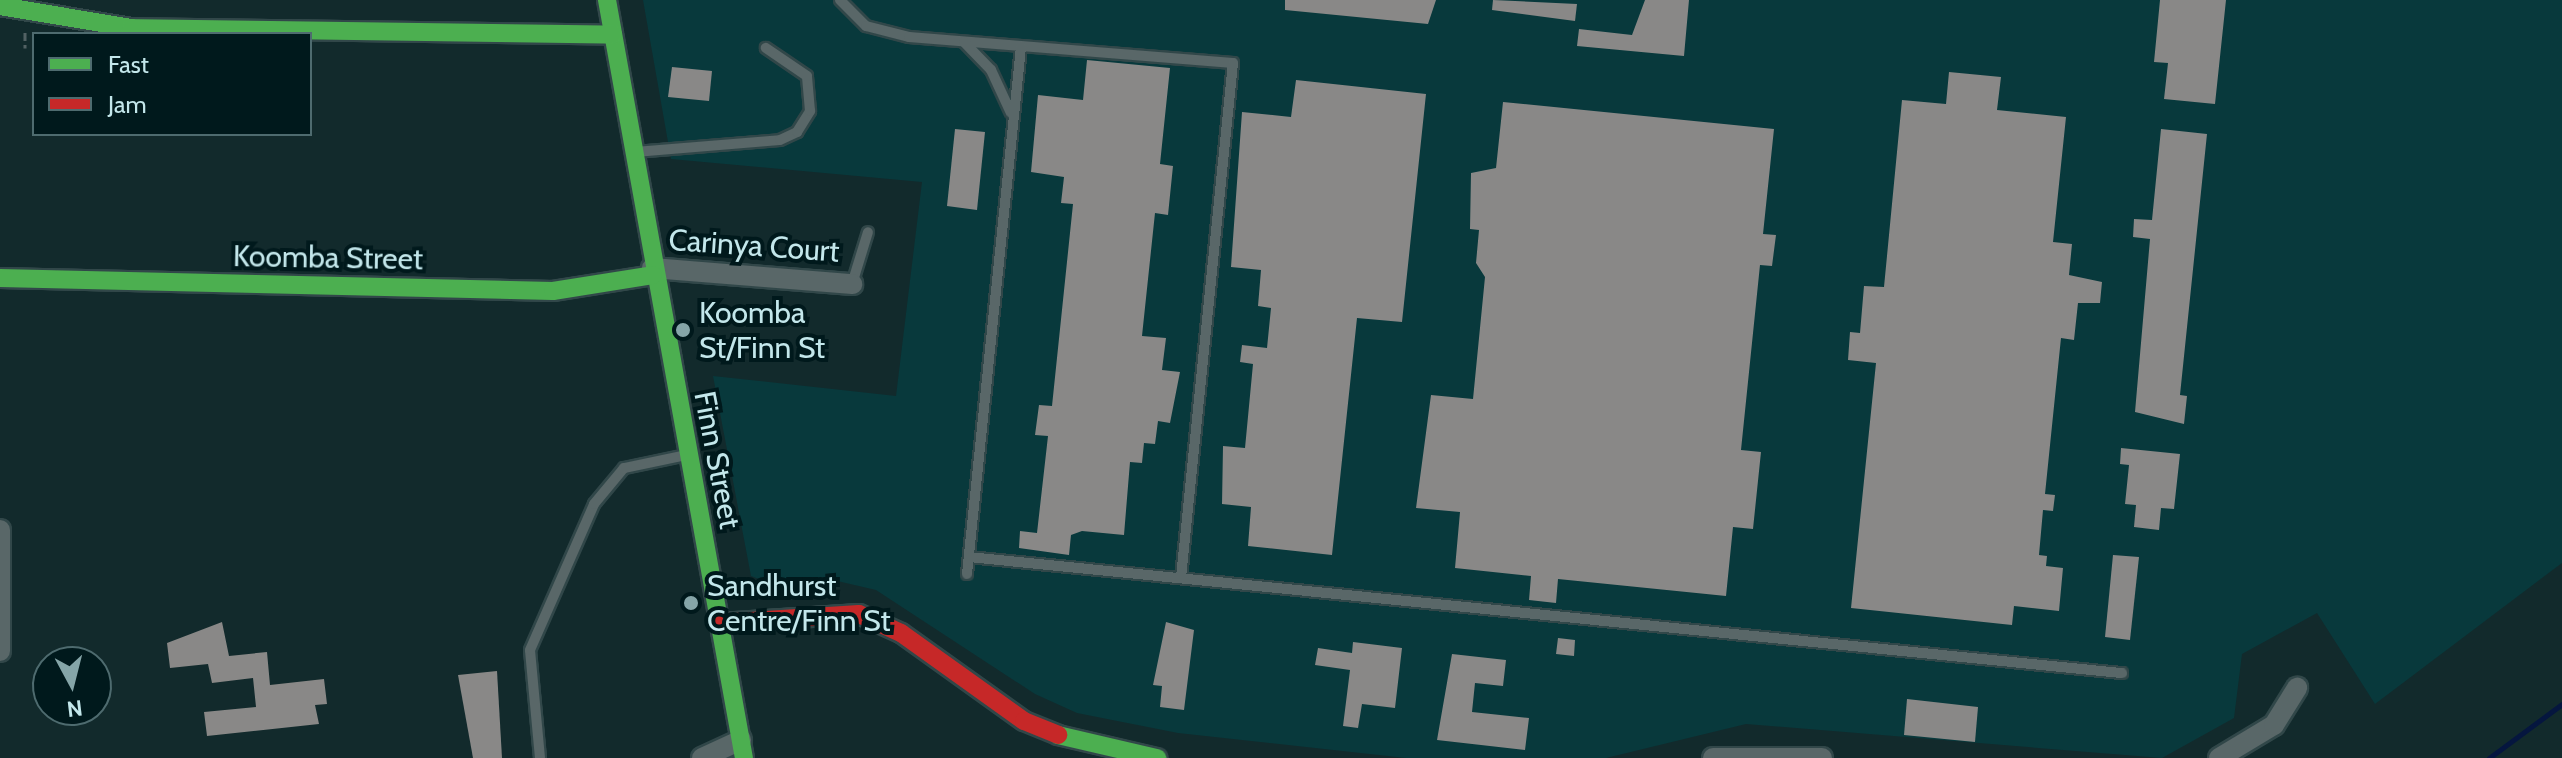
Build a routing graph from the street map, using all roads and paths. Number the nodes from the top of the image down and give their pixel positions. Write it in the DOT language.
graph roads {
  1 [pos="589,0"];
  2 [pos="607,0"];
  3 [pos="840,0"];
  4 [pos="0,6"];
  5 [pos="605,36"];
  6 [pos="964,42"];
  7 [pos="1021,47"];
  8 [pos="766,48"];
  9 [pos="1013,118"];
  10 [pos="633,153"];
  11 [pos="868,232"];
  12 [pos="652,272"];
  13 [pos="0,278"];
  14 [pos="852,284"];
  15 [pos="688,454"];
  16 [pos="0,530"];
  17 [pos="969,557"];
  18 [pos="967,574"];
  19 [pos="1181,578"];
  20 [pos="720,623"];
  21 [pos="0,651"];
  22 [pos="2122,673"];
  23 [pos="2297,688"];
  24 [pos="743,749"];
  25 [pos="540,758"];
  26 [pos="702,758"];
  27 [pos="1157,758"];
  28 [pos="1713,758"];
  29 [pos="1822,758"];
  30 [pos="2219,758"];
  1 -- 5 [label="street, Finn Street"];
  2 -- 5 [label="street, Finn Street"];
  3 -- 6 [label="lane"];
  4 -- 5 [label="street"];
  5 -- 10 [label="street, Finn Street"];
  5 -- 12 [label="street, Finn Street"];
  6 -- 7 [label="lane"];
  6 -- 9 [label="lane"];
  7 -- 9 [label="lane"];
  7 -- 19 [label="lane"];
  8 -- 10 [label="lane"];
  9 -- 17 [label="lane"];
  10 -- 12 [label="street, Finn Street"];
  11 -- 14 [label="lane"];
  12 -- 13 [label="street, Koomba Street"];
  12 -- 14 [label="street, Carinya Court"];
  12 -- 15 [label="street, Finn Street"];
  15 -- 20 [label="street, Finn Street"];
  15 -- 25 [label="lane"];
  16 -- 21 [label="street"];
  17 -- 18 [label="lane"];
  17 -- 19 [label="lane"];
  19 -- 22 [label="lane"];
  20 -- 24 [label="street, Finn Street"];
  20 -- 27 [label="street"];
  23 -- 30 [label="street"];
  24 -- 26 [label="street"];
  28 -- 29 [label="street"];
}
